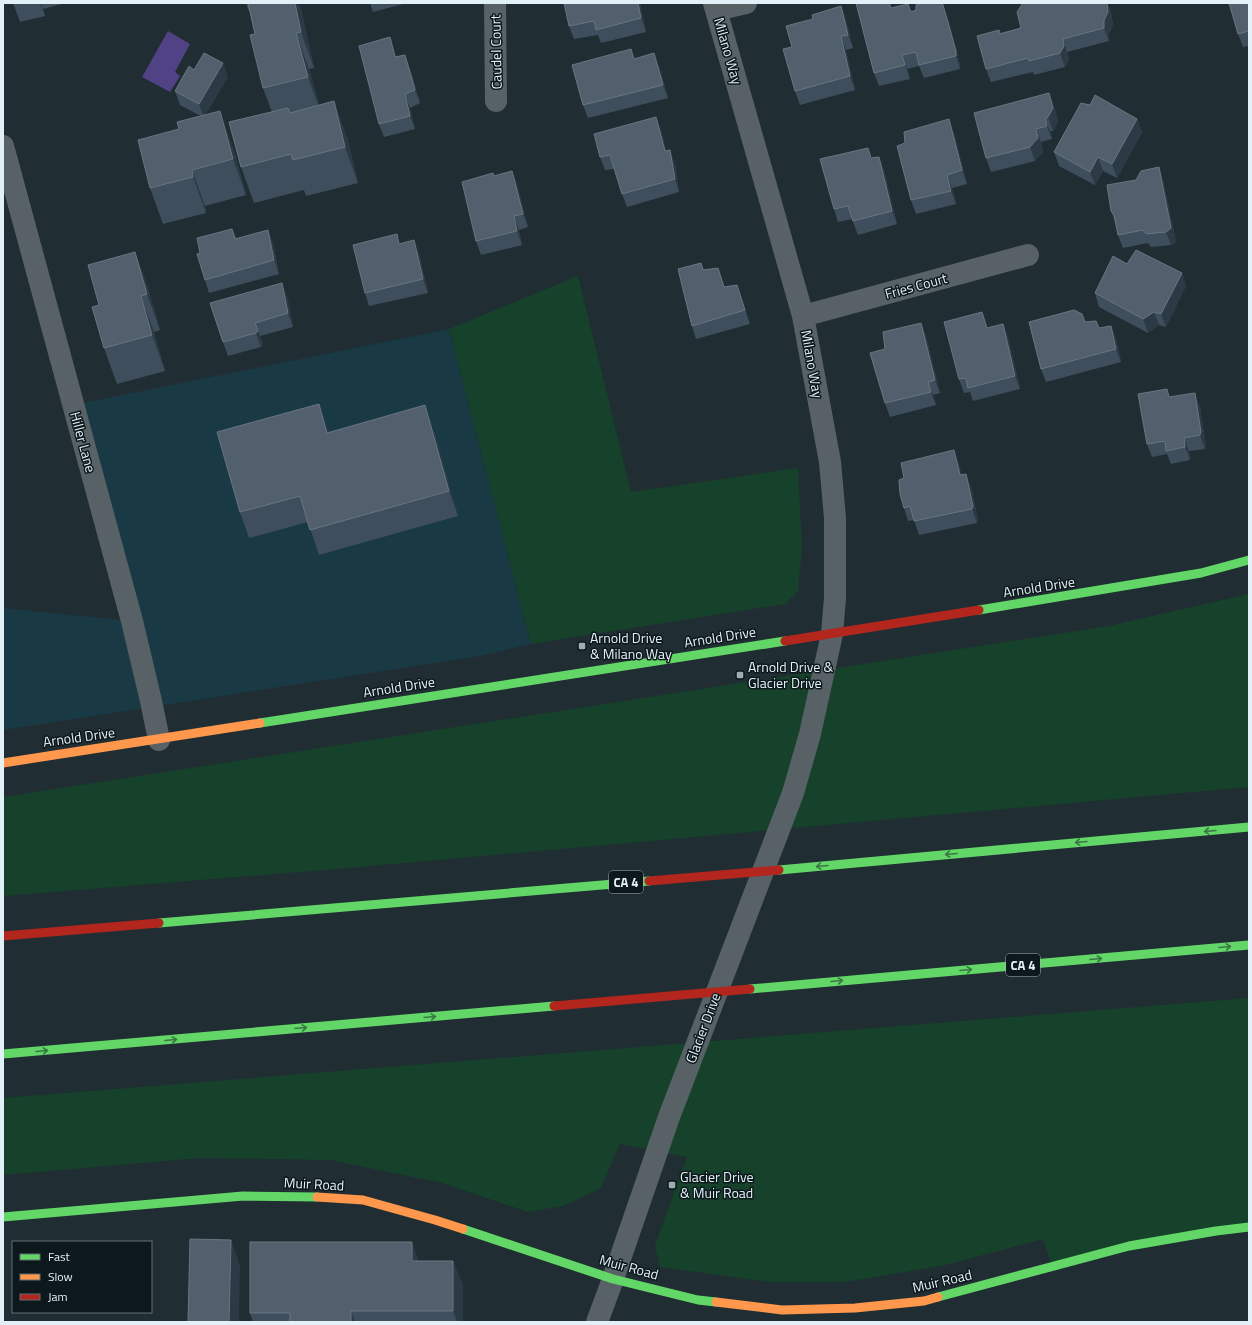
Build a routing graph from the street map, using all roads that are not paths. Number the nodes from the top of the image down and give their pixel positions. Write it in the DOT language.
graph roads {
  1 [pos="495,3"];
  2 [pos="746,3"];
  3 [pos="715,7"];
  4 [pos="496,101"];
  5 [pos="3,146"];
  6 [pos="1028,255"];
  7 [pos="803,316"];
  8 [pos="1249,560"];
  9 [pos="832,634"];
  10 [pos="810,734"];
  11 [pos="159,740"];
  12 [pos="3,763"];
  13 [pos="1249,827"];
  14 [pos="3,936"];
  15 [pos="1249,945"];
  16 [pos="3,1054"];
  17 [pos="3,1217"];
  18 [pos="1249,1227"];
  19 [pos="613,1279"];
  20 [pos="597,1322"];
  1 -- 4 [label="street, Caudel Court"];
  2 -- 3 [label="street"];
  3 -- 7 [label="street, Milano Way"];
  5 -- 11 [label="street, Hiller Lane"];
  6 -- 7 [label="street, Fries Court"];
  7 -- 9 [label="street, Milano Way"];
  8 -- 9 [label="main road, Arnold Drive"];
  9 -- 10 [label="street, Milano Way"];
  9 -- 11 [label="main road, Arnold Drive"];
  10 -- 19 [label="street, Glacier Drive"];
  11 -- 12 [label="main road, Arnold Drive"];
  13 -- 14 [label="main road, CA 4, one-way"];
  16 -- 15 [label="main road, CA 4, one-way"];
  17 -- 19 [label="main road, Muir Road"];
  18 -- 19 [label="main road, Muir Road"];
  19 -- 20 [label="street, Glacier Drive"];
}
